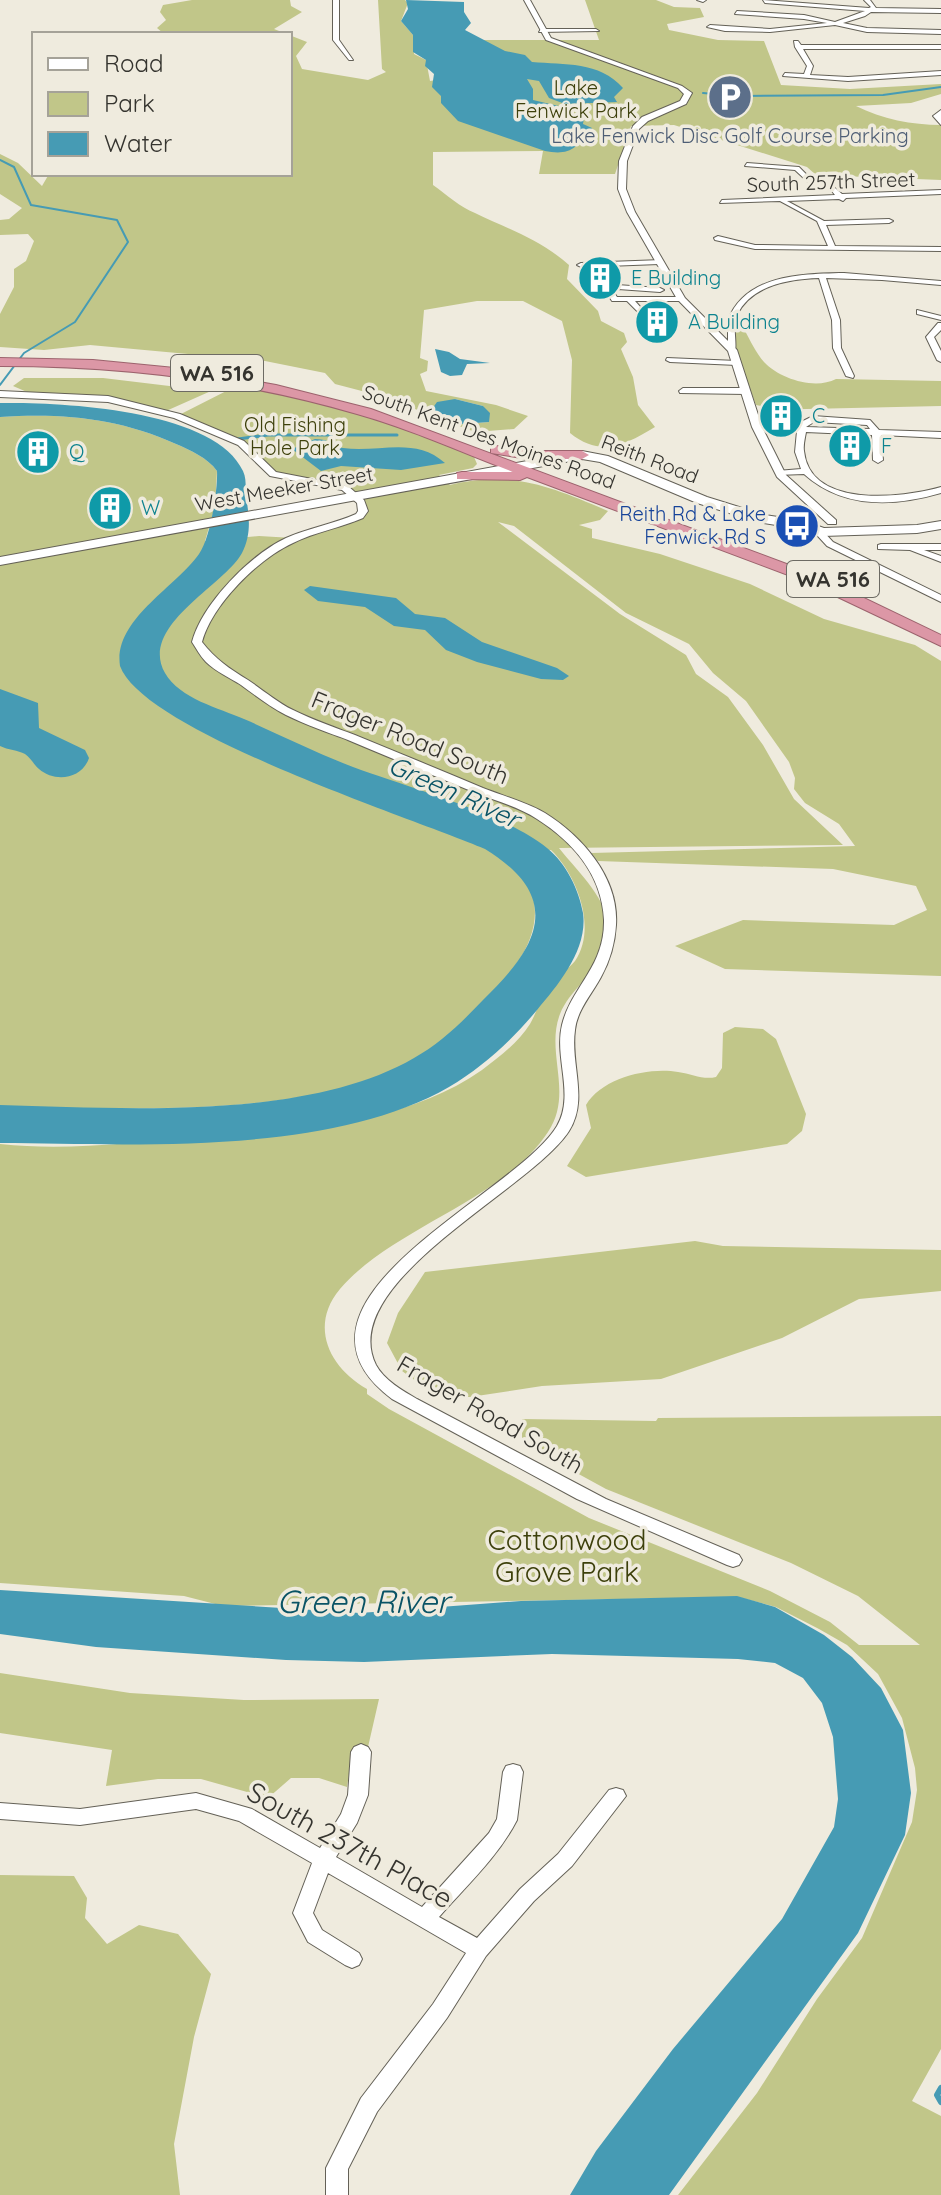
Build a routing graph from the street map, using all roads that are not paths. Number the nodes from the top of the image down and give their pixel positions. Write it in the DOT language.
graph roads {
  1 [pos="336,0"];
  2 [pos="527,0"];
  3 [pos="867,0"];
  4 [pos="765,1"];
  5 [pos="872,10"];
  6 [pos="941,11"];
  7 [pos="737,13"];
  8 [pos="826,23"];
  9 [pos="710,27"];
  10 [pos="541,31"];
  11 [pos="596,31"];
  12 [pos="796,32"];
  13 [pos="941,32"];
  14 [pos="798,47"];
  15 [pos="941,47"];
  16 [pos="351,59"];
  17 [pos="887,68"];
  18 [pos="941,73"];
  19 [pos="903,74"];
  20 [pos="785,75"];
  21 [pos="806,77"];
  22 [pos="941,112"];
  23 [pos="941,123"];
  24 [pos="747,165"];
  25 [pos="939,194"];
  26 [pos="843,199"];
  27 [pos="783,201"];
  28 [pos="722,202"];
  29 [pos="889,221"];
  30 [pos="822,223"];
  31 [pos="718,238"];
  32 [pos="832,247"];
  33 [pos="941,249"];
  34 [pos="659,262"];
  35 [pos="606,264"];
  36 [pos="581,265"];
  37 [pos="822,276"];
  38 [pos="941,283"];
  39 [pos="629,287"];
  40 [pos="660,290"];
  41 [pos="629,299"];
  42 [pos="681,299"];
  43 [pos="920,312"];
  44 [pos="941,318"];
  45 [pos="647,319"];
  46 [pos="732,322"];
  47 [pos="701,323"];
  48 [pos="941,325"];
  49 [pos="732,350"];
  50 [pos="0,359"];
  51 [pos="670,360"];
  52 [pos="941,360"];
  53 [pos="737,363"];
  54 [pos="850,376"];
  55 [pos="676,381"];
  56 [pos="683,391"];
  57 [pos="746,391"];
  58 [pos="2,394"];
  59 [pos="691,403"];
  60 [pos="757,427"];
  61 [pos="801,429"];
  62 [pos="876,432"];
  63 [pos="941,435"];
  64 [pos="480,450"];
  65 [pos="582,455"];
  66 [pos="878,460"];
  67 [pos="521,465"];
  68 [pos="808,471"];
  69 [pos="780,473"];
  70 [pos="462,476"];
  71 [pos="572,484"];
  72 [pos="941,490"];
  73 [pos="357,497"];
  74 [pos="814,521"];
  75 [pos="941,525"];
  76 [pos="835,531"];
  77 [pos="881,547"];
  78 [pos="941,547"];
  79 [pos="912,548"];
  80 [pos="941,559"];
  81 [pos="0,561"];
  82 [pos="939,597"];
  83 [pos="941,630"];
  84 [pos="941,641"];
  85 [pos="733,1560"];
  86 [pos="361,1752"];
  87 [pos="513,1772"];
  88 [pos="616,1796"];
  89 [pos="0,1811"];
  90 [pos="322,1862"];
  91 [pos="426,1917"];
  92 [pos="479,1950"];
  93 [pos="352,1959"];
  94 [pos="337,2195"];
  1 -- 16 [label="street"];
  2 -- 10 [label="street"];
  3 -- 5 [label="street"];
  4 -- 5 [label="street"];
  5 -- 6 [label="street"];
  5 -- 8 [label="street"];
  7 -- 8 [label="street"];
  8 -- 12 [label="street"];
  8 -- 13 [label="street"];
  9 -- 12 [label="street"];
  10 -- 11 [label="street"];
  10 -- 34 [label="street"];
  12 -- 14 [label="street"];
  14 -- 15 [label="street"];
  14 -- 21 [label="street"];
  17 -- 19 [label="street"];
  18 -- 19 [label="street"];
  19 -- 21 [label="street"];
  20 -- 21 [label="street"];
  22 -- 23 [label="street"];
  24 -- 26 [label="street"];
  25 -- 26 [label="street, South 257th Street"];
  26 -- 27 [label="street, South 257th Street"];
  27 -- 28 [label="street, South 257th Street"];
  27 -- 30 [label="street"];
  29 -- 30 [label="street"];
  30 -- 32 [label="street"];
  31 -- 32 [label="street"];
  32 -- 33 [label="street"];
  34 -- 35 [label="street"];
  34 -- 42 [label="street"];
  35 -- 36 [label="street"];
  35 -- 39 [label="street"];
  37 -- 38 [label="street"];
  37 -- 46 [label="street"];
  37 -- 54 [label="street"];
  39 -- 40 [label="street"];
  39 -- 41 [label="street"];
  41 -- 42 [label="street"];
  41 -- 45 [label="street"];
  42 -- 47 [label="street"];
  43 -- 44 [label="street"];
  46 -- 47 [label="street"];
  46 -- 49 [label="street"];
  47 -- 49 [label="street"];
  48 -- 52 [label="street"];
  49 -- 53 [label="street"];
  50 -- 64 [label="highway, South Kent Des Moines Road / WA 516"];
  51 -- 53 [label="street"];
  53 -- 57 [label="street"];
  55 -- 56 [label="street"];
  56 -- 57 [label="street"];
  56 -- 59 [label="street"];
  57 -- 60 [label="street"];
  58 -- 73 [label="street"];
  60 -- 61 [label="street"];
  60 -- 69 [label="street"];
  61 -- 62 [label="street"];
  61 -- 62 [label="street"];
  61 -- 68 [label="street"];
  62 -- 63 [label="street"];
  62 -- 66 [label="street"];
  64 -- 65 [label="highway"];
  64 -- 67 [label="highway, South Kent Des Moines Road / WA 516"];
  64 -- 70 [label="highway"];
  65 -- 67 [label="main road, Reith Road"];
  65 -- 71 [label="highway"];
  65 -- 74 [label="main road, Reith Road"];
  67 -- 70 [label="main road, West Meeker Street"];
  67 -- 71 [label="highway, South Kent Des Moines Road / WA 516"];
  68 -- 69 [label="street"];
  68 -- 72 [label="street"];
  69 -- 74 [label="street"];
  70 -- 71 [label="highway"];
  70 -- 73 [label="main road, West Meeker Street"];
  71 -- 83 [label="highway, South Kent Des Moines Road / WA 516"];
  71 -- 84 [label="highway, South Kent Des Moines Road / WA 516"];
  73 -- 81 [label="main road, West Meeker Street"];
  73 -- 85 [label="street, Frager Road South"];
  74 -- 76 [label="main road, Reith Road"];
  74 -- 76 [label="street"];
  75 -- 76 [label="main road, Reith Road"];
  76 -- 82 [label="street"];
  77 -- 79 [label="street"];
  78 -- 79 [label="street"];
  79 -- 80 [label="street"];
  86 -- 90 [label="street"];
  87 -- 91 [label="street"];
  88 -- 92 [label="street"];
  89 -- 90 [label="street, South 237th Place"];
  90 -- 91 [label="street, South 237th Place"];
  90 -- 93 [label="street"];
  91 -- 92 [label="street, South 237th Place"];
  92 -- 94 [label="street"];
}
